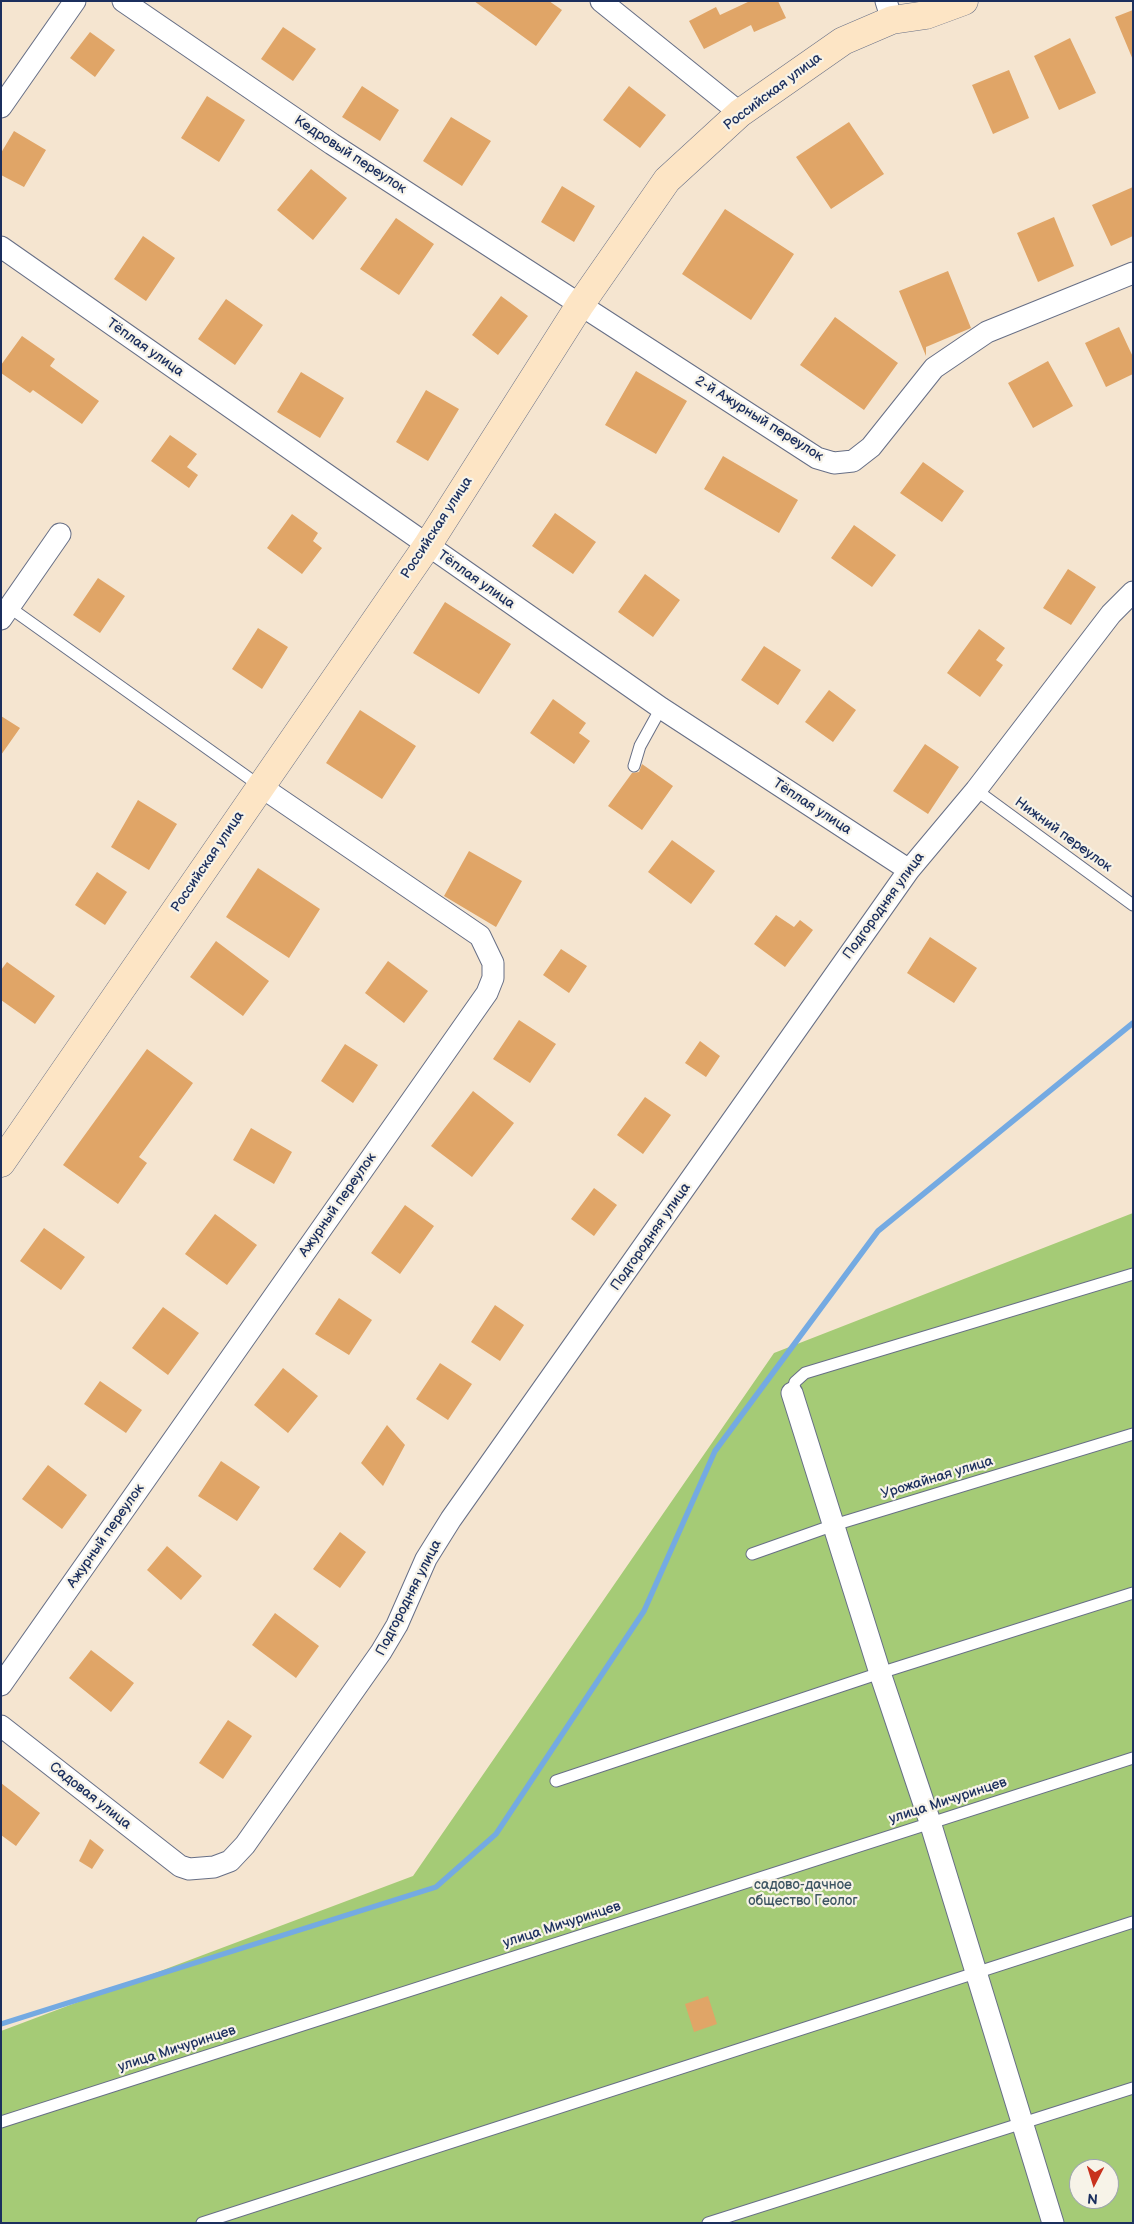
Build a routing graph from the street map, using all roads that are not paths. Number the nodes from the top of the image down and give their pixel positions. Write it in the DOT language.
graph roads {
  1 [pos="75,1"];
  2 [pos="123,1"];
  3 [pos="601,1"];
  4 [pos="964,1"];
  5 [pos="889,10"];
  6 [pos="1,108"];
  7 [pos="740,113"];
  8 [pos="1,247"];
  9 [pos="1133,273"];
  10 [pos="580,305"];
  11 [pos="60,534"];
  12 [pos="427,546"];
  13 [pos="1133,592"];
  14 [pos="5,613"];
  15 [pos="661,708"];
  16 [pos="634,766"];
  17 [pos="260,786"];
  18 [pos="976,790"];
  19 [pos="909,870"];
  20 [pos="1133,905"];
  21 [pos="1,1163"];
  22 [pos="1133,1274"];
  23 [pos="792,1394"];
  24 [pos="1133,1434"];
  25 [pos="834,1525"];
  26 [pos="752,1554"];
  27 [pos="1133,1593"];
  28 [pos="880,1673"];
  29 [pos="1,1685"];
  30 [pos="1,1726"];
  31 [pos="1133,1758"];
  32 [pos="556,1781"];
  33 [pos="930,1822"];
  34 [pos="180,1866"];
  35 [pos="1133,1922"];
  36 [pos="975,1971"];
  37 [pos="1133,2088"];
  38 [pos="1,2122"];
  39 [pos="1022,2123"];
  40 [pos="202,2223"];
  41 [pos="708,2223"];
  42 [pos="1053,2223"];
  1 -- 6 [label="street"];
  2 -- 10 [label="street, Кедровый переулок"];
  3 -- 7 [label="street"];
  4 -- 5 [label="street, Российская улица"];
  5 -- 7 [label="street, Российская улица"];
  7 -- 10 [label="street, Российская улица"];
  8 -- 12 [label="street, Тёплая улица"];
  9 -- 10 [label="street, 2-й Ажурный переулок"];
  10 -- 12 [label="street, Российская улица"];
  11 -- 14 [label="street"];
  12 -- 15 [label="street, Тёплая улица"];
  12 -- 17 [label="street, Российская улица"];
  13 -- 18 [label="street, Подгородняя улица"];
  14 -- 17 [label="lane"];
  15 -- 16 [label="lane"];
  15 -- 19 [label="street, Тёплая улица"];
  17 -- 21 [label="street, Российская улица"];
  17 -- 29 [label="street, Ажурный переулок"];
  18 -- 19 [label="street, Подгородняя улица"];
  18 -- 20 [label="lane, Нижний переулок"];
  19 -- 34 [label="street, Подгородняя улица"];
  22 -- 23 [label="lane"];
  23 -- 25 [label="street"];
  24 -- 25 [label="lane, Урожайная улица"];
  25 -- 26 [label="lane, Урожайная улица"];
  25 -- 28 [label="street"];
  27 -- 28 [label="lane"];
  28 -- 32 [label="lane"];
  28 -- 33 [label="street"];
  30 -- 34 [label="street, Садовая улица"];
  31 -- 33 [label="lane, улица Мичуринцев"];
  33 -- 36 [label="street"];
  33 -- 38 [label="lane, улица Мичуринцев"];
  35 -- 36 [label="lane"];
  36 -- 39 [label="street"];
  36 -- 40 [label="lane"];
  37 -- 39 [label="lane"];
  39 -- 41 [label="lane"];
  39 -- 42 [label="street"];
}
